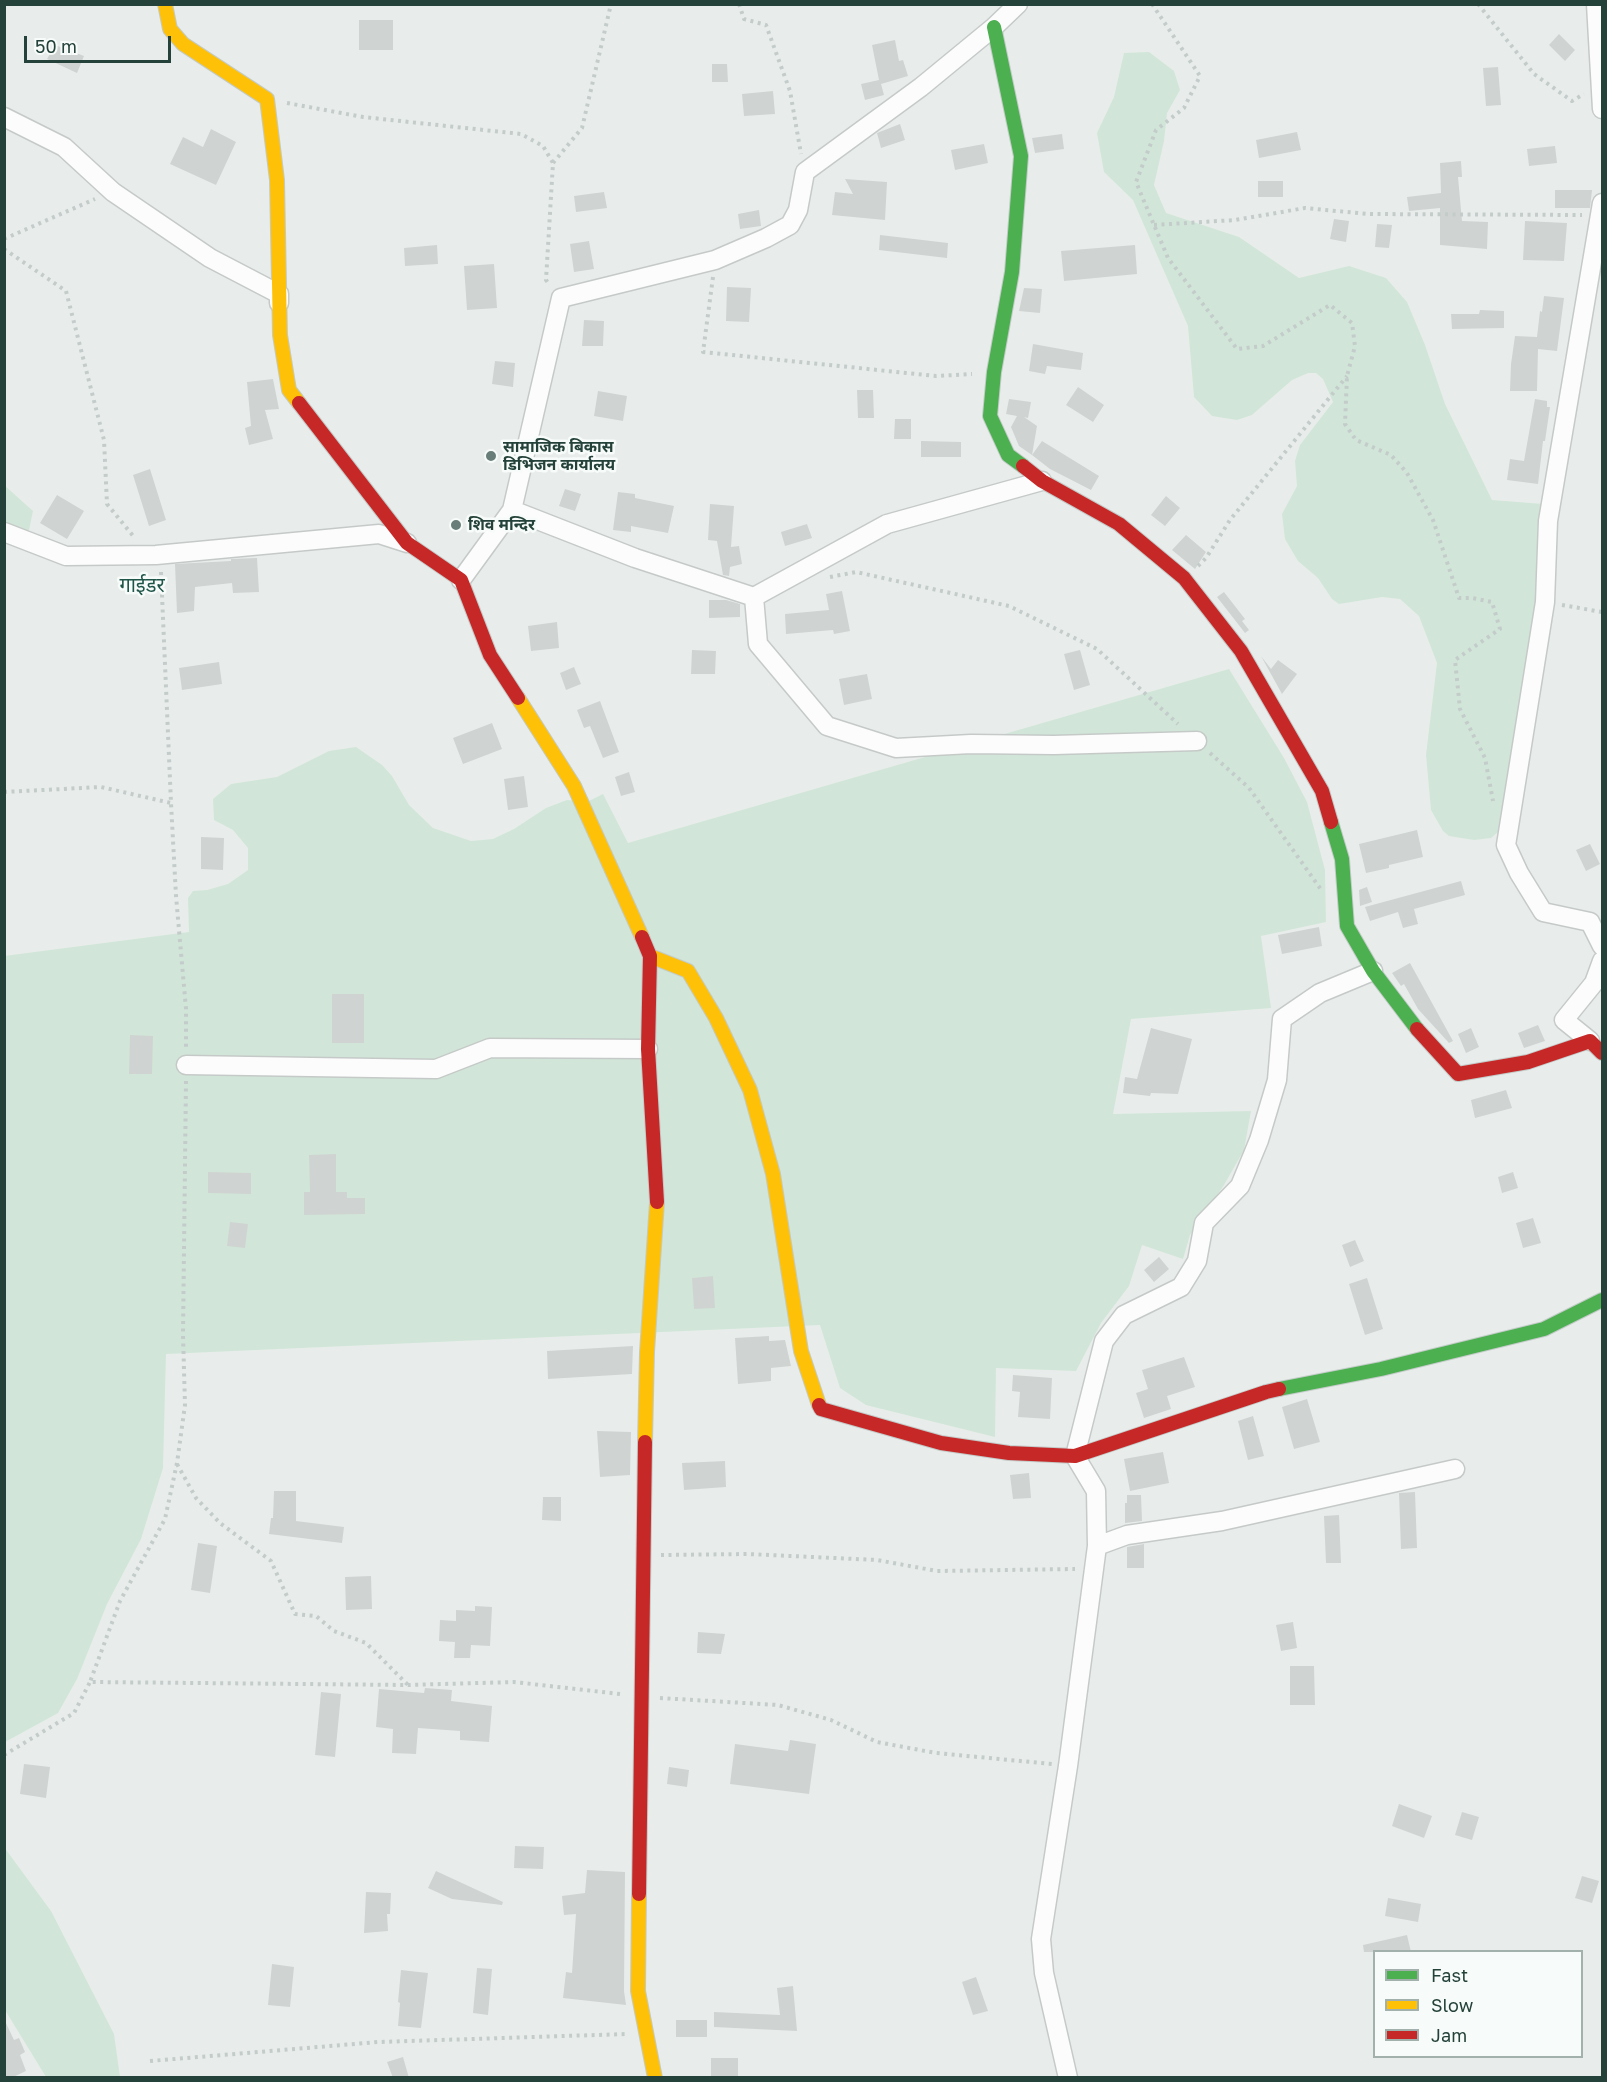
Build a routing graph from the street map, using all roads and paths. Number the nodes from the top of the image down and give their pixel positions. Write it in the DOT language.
graph roads {
  1 [pos="165,4"];
  2 [pos="611,4"];
  3 [pos="739,4"];
  4 [pos="1018,4"];
  5 [pos="1152,4"];
  6 [pos="1478,4"];
  7 [pos="1596,4"];
  8 [pos="994,27"];
  9 [pos="1600,84"];
  10 [pos="267,99"];
  11 [pos="1602,109"];
  12 [pos="4,117"];
  13 [pos="553,163"];
  14 [pos="805,172"];
  15 [pos="113,192"];
  16 [pos="1602,209"];
  17 [pos="1154,225"];
  18 [pos="4,239"];
  19 [pos="4,249"];
  20 [pos="715,260"];
  21 [pos="561,298"];
  22 [pos="280,335"];
  23 [pos="994,372"];
  24 [pos="1347,376"];
  25 [pos="1042,481"];
  26 [pos="512,510"];
  27 [pos="4,532"];
  28 [pos="407,543"];
  29 [pos="156,555"];
  30 [pos="827,578"];
  31 [pos="1184,578"];
  32 [pos="461,580"];
  33 [pos="754,597"];
  34 [pos="1545,602"];
  35 [pos="1602,612"];
  36 [pos="1197,741"];
  37 [pos="4,792"];
  38 [pos="1494,802"];
  39 [pos="171,803"];
  40 [pos="1327,899"];
  41 [pos="1602,946"];
  42 [pos="650,956"];
  43 [pos="1602,962"];
  44 [pos="1373,971"];
  45 [pos="1596,1047"];
  46 [pos="648,1049"];
  47 [pos="186,1065"];
  48 [pos="1602,1300"];
  49 [pos="1075,1456"];
  50 [pos="177,1463"];
  51 [pos="1455,1469"];
  52 [pos="1097,1546"];
  53 [pos="642,1555"];
  54 [pos="1094,1568"];
  55 [pos="90,1682"];
  56 [pos="408,1685"];
  57 [pos="642,1697"];
  58 [pos="4,1755"];
  59 [pos="1068,1766"];
  60 [pos="650,2054"];
  61 [pos="150,2061"];
  62 [pos="655,2078"];
  63 [pos="1068,2078"];
  1 -- 10 [label="street"];
  2 -- 13 [label="path"];
  3 -- 14 [label="path"];
  4 -- 8 [label="street"];
  5 -- 17 [label="path"];
  6 -- 9 [label="path"];
  7 -- 9 [label="street"];
  8 -- 14 [label="street"];
  8 -- 23 [label="street"];
  9 -- 11 [label="street"];
  10 -- 13 [label="path"];
  10 -- 22 [label="street"];
  12 -- 15 [label="street"];
  13 -- 21 [label="path"];
  14 -- 20 [label="street"];
  15 -- 18 [label="path"];
  15 -- 22 [label="street"];
  16 -- 17 [label="path"];
  16 -- 34 [label="street"];
  17 -- 24 [label="path"];
  19 -- 29 [label="path"];
  20 -- 21 [label="street"];
  20 -- 23 [label="path"];
  21 -- 26 [label="street"];
  22 -- 28 [label="street"];
  23 -- 25 [label="street"];
  24 -- 31 [label="path"];
  24 -- 38 [label="path"];
  25 -- 31 [label="street"];
  25 -- 33 [label="street"];
  26 -- 32 [label="street"];
  26 -- 33 [label="street"];
  27 -- 29 [label="street"];
  28 -- 29 [label="street"];
  28 -- 32 [label="street"];
  29 -- 39 [label="path"];
  30 -- 36 [label="path"];
  31 -- 44 [label="street"];
  32 -- 42 [label="street"];
  33 -- 36 [label="street"];
  34 -- 35 [label="path"];
  34 -- 41 [label="street"];
  36 -- 40 [label="path"];
  37 -- 39 [label="path"];
  39 -- 47 [label="path"];
  42 -- 46 [label="street"];
  42 -- 49 [label="street"];
  43 -- 45 [label="street"];
  44 -- 45 [label="street"];
  44 -- 49 [label="street"];
  46 -- 47 [label="street"];
  46 -- 53 [label="street"];
  47 -- 50 [label="path"];
  48 -- 49 [label="street"];
  49 -- 52 [label="street"];
  50 -- 55 [label="path"];
  50 -- 56 [label="path"];
  51 -- 52 [label="street"];
  52 -- 54 [label="street"];
  53 -- 54 [label="path"];
  53 -- 57 [label="street"];
  54 -- 59 [label="street"];
  55 -- 56 [label="path"];
  55 -- 58 [label="path"];
  56 -- 57 [label="path"];
  57 -- 59 [label="path"];
  57 -- 60 [label="street"];
  59 -- 63 [label="street"];
  60 -- 61 [label="path"];
  60 -- 62 [label="street"];
}
